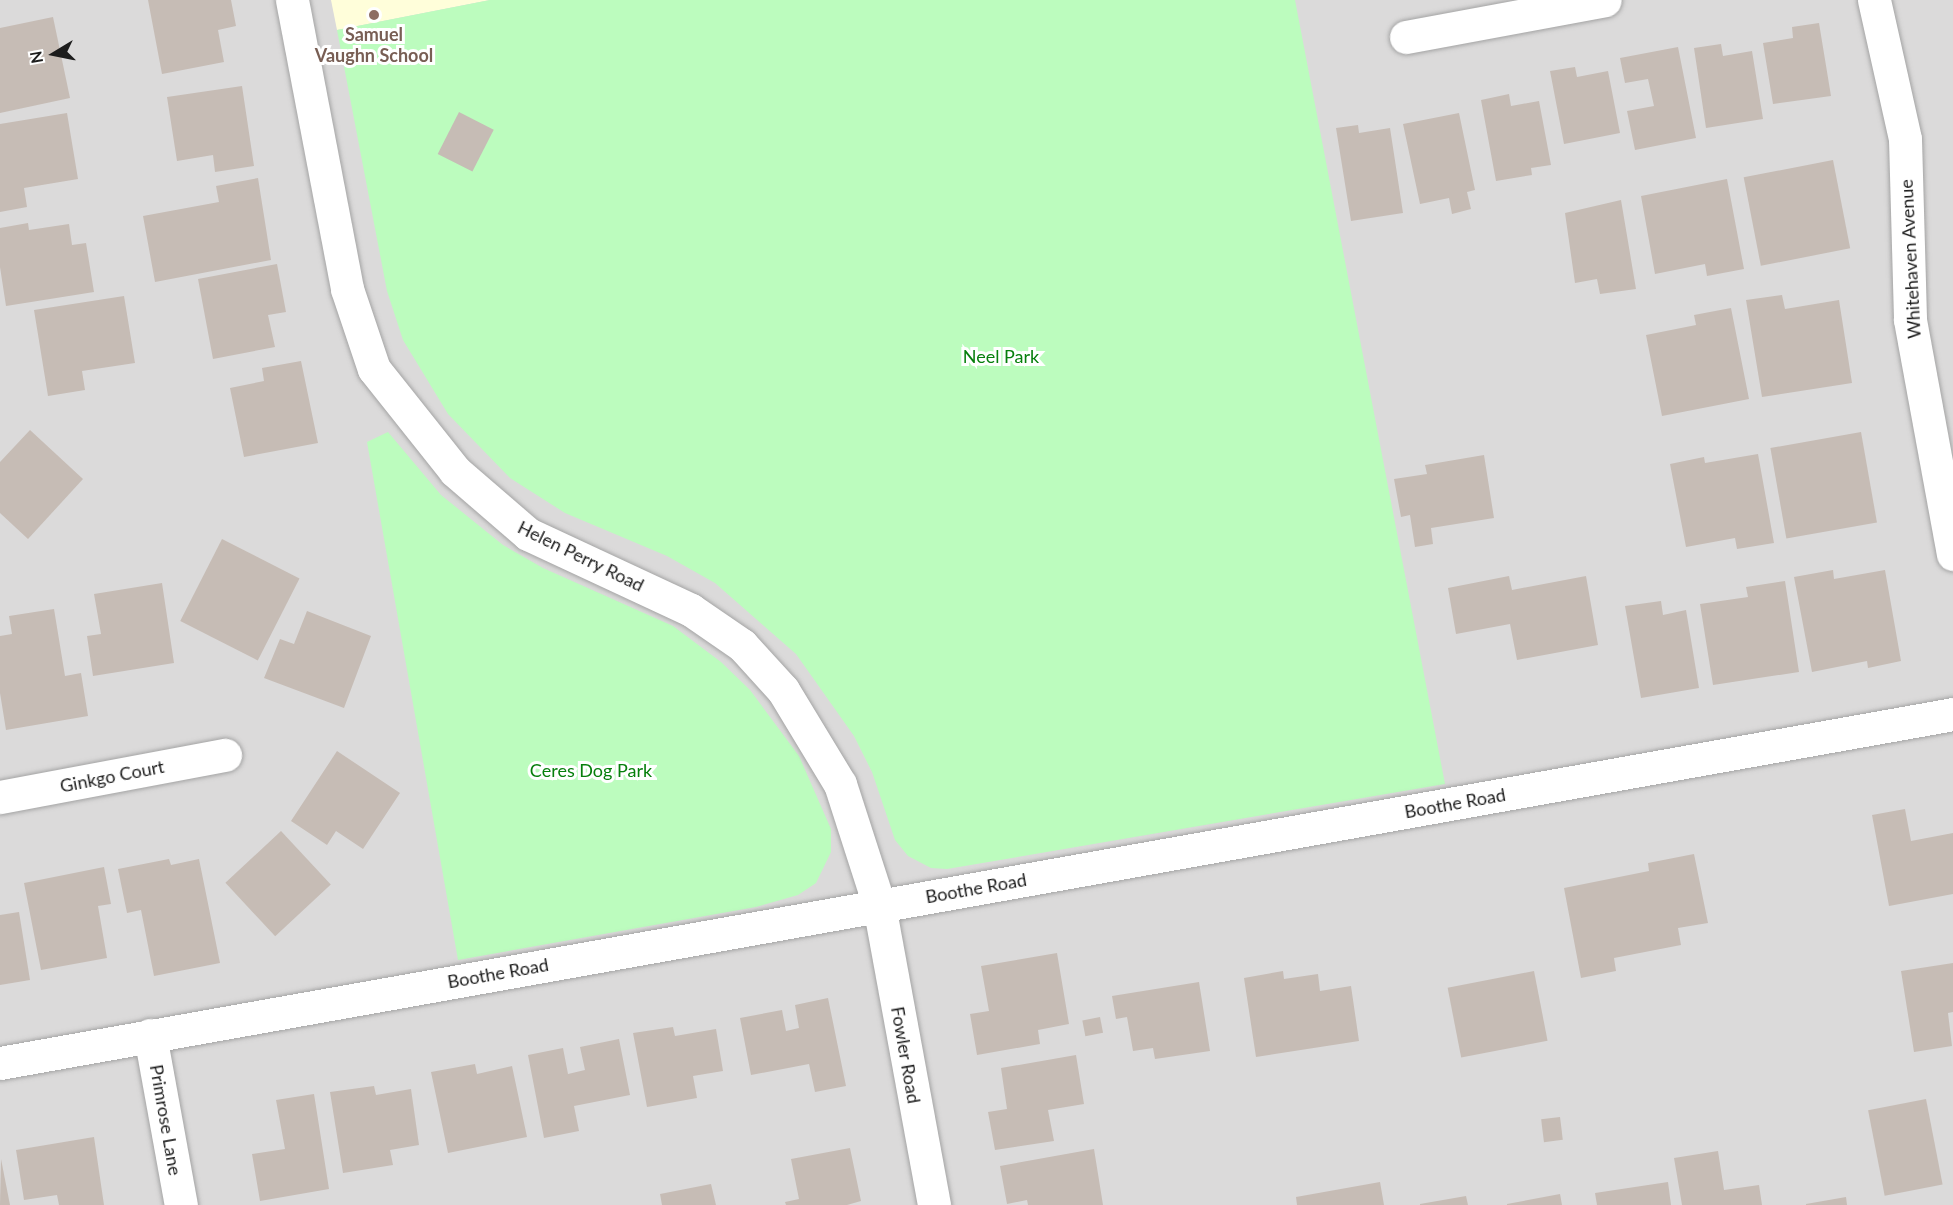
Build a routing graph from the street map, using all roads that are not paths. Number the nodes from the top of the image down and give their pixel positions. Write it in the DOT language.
graph roads {
  1 [pos="292,0"];
  2 [pos="1605,0"];
  3 [pos="1874,0"];
  4 [pos="1406,37"];
  5 [pos="1947,485"];
  6 [pos="1953,554"];
  7 [pos="1953,714"];
  8 [pos="225,755"];
  9 [pos="0,797"];
  10 [pos="879,905"];
  11 [pos="150,1035"];
  12 [pos="0,1063"];
  13 [pos="181,1205"];
  14 [pos="934,1205"];
  1 -- 10 [label="street, Helen Perry Road"];
  2 -- 4 [label="street"];
  3 -- 5 [label="street, Whitehaven Avenue"];
  5 -- 6 [label="street, Whitehaven Avenue"];
  7 -- 10 [label="street, Boothe Road"];
  8 -- 9 [label="street, Ginkgo Court"];
  10 -- 11 [label="street, Boothe Road"];
  10 -- 14 [label="street, Fowler Road"];
  11 -- 12 [label="street, Boothe Road"];
  11 -- 13 [label="street, Primrose Lane"];
}
